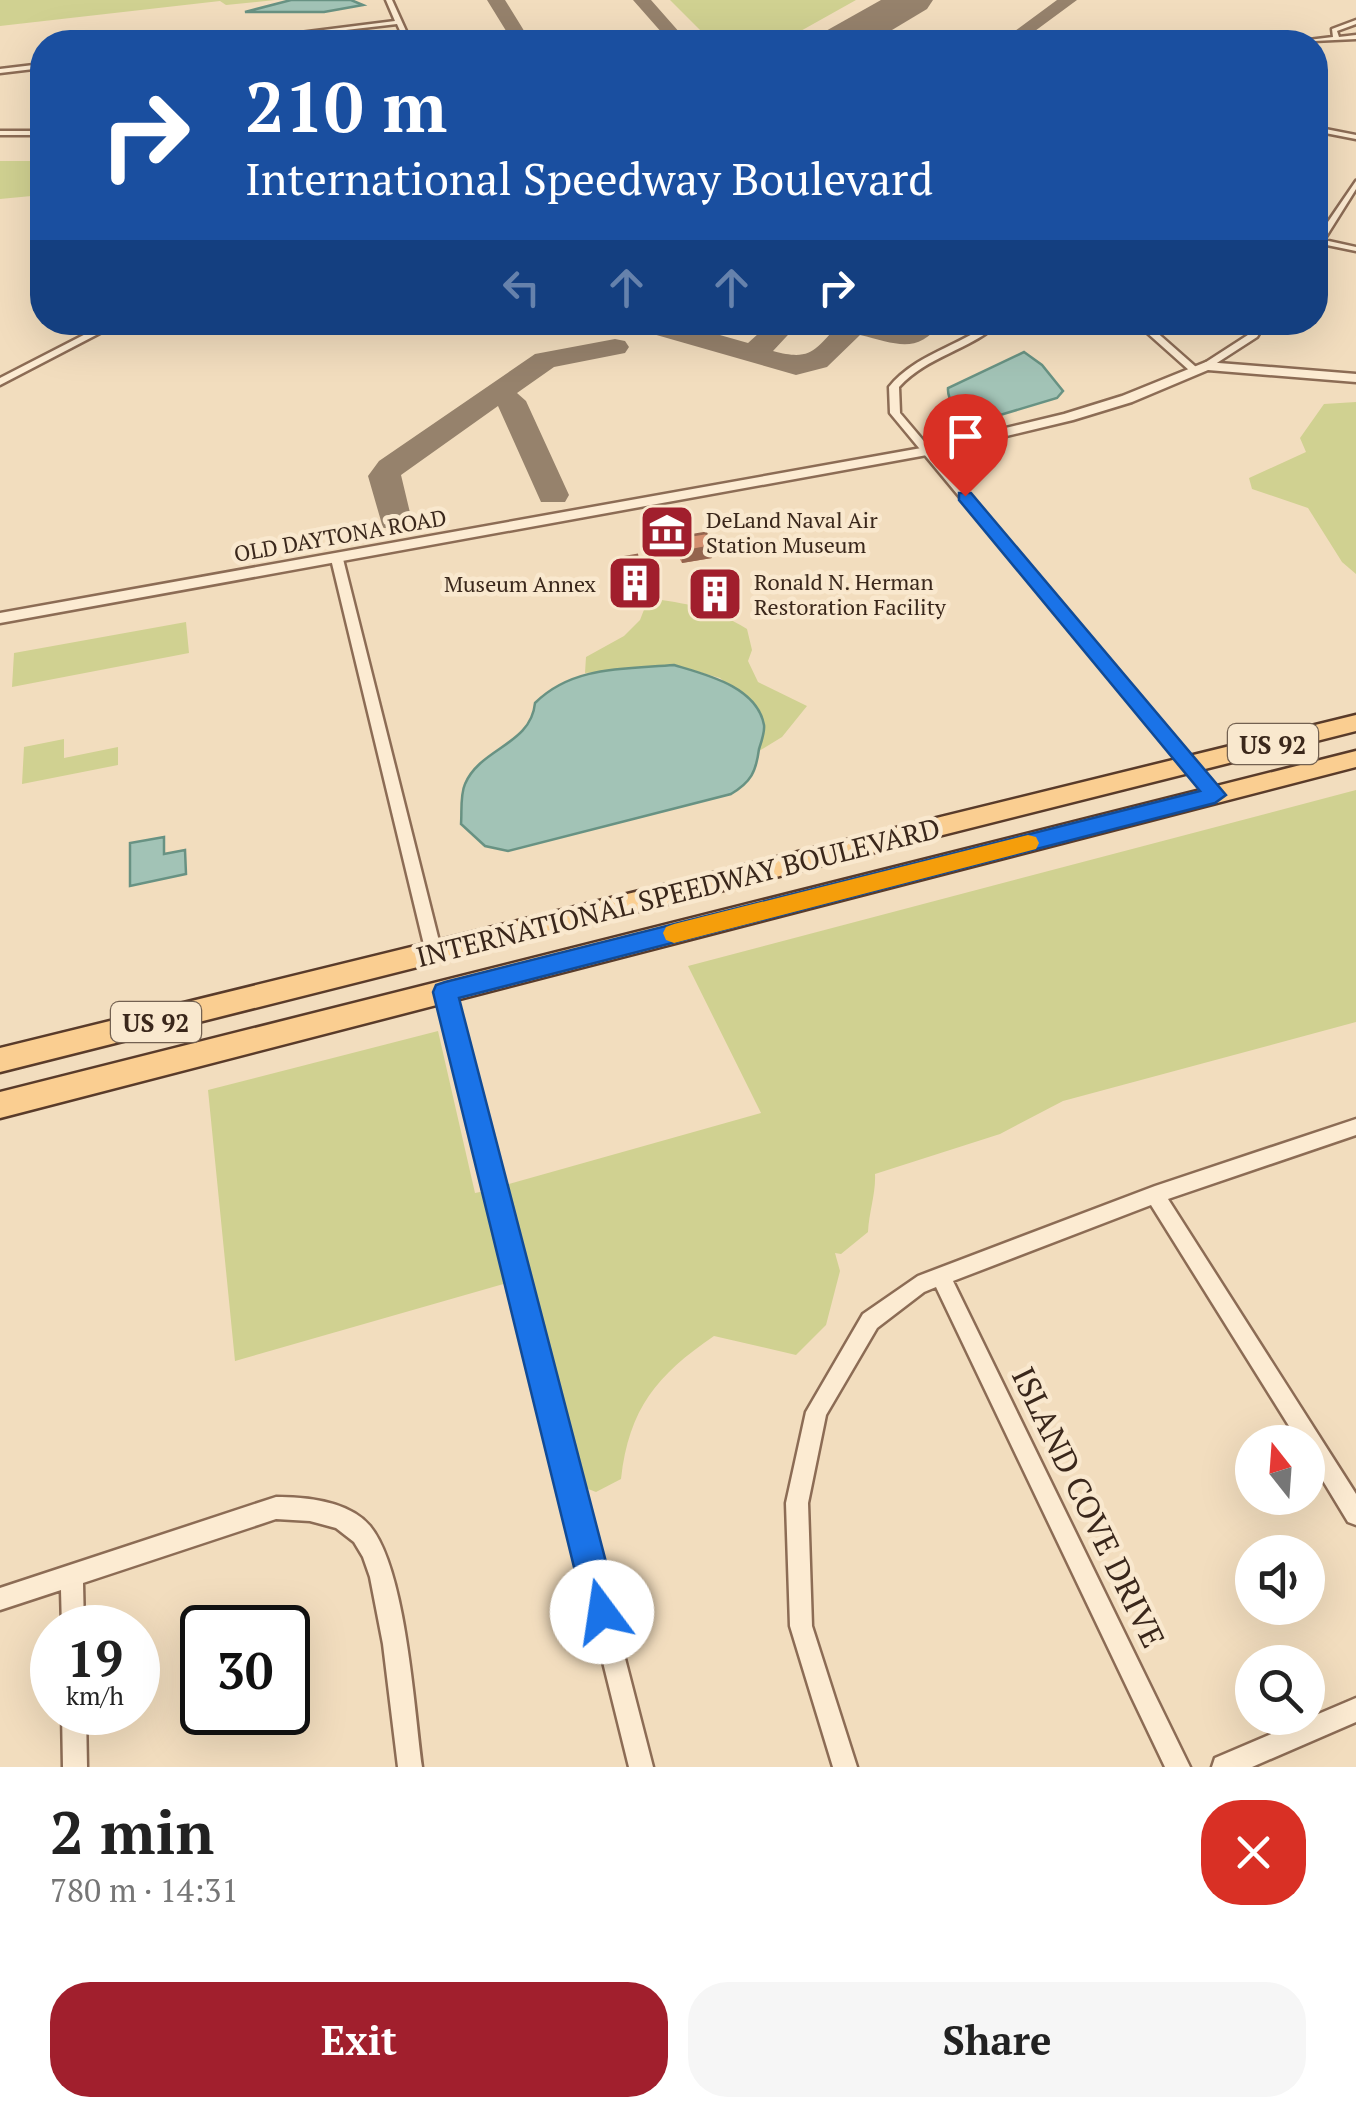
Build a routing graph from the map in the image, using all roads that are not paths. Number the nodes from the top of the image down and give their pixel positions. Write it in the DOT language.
graph roads {
  1 [pos="389,0"];
  2 [pos="398,22"];
  3 [pos="1356,22"];
  4 [pos="332,30"];
  5 [pos="402,30"];
  6 [pos="1356,37"];
  7 [pos="1336,38"];
  8 [pos="1328,39"];
  9 [pos="30,67"];
  10 [pos="0,71"];
  11 [pos="1328,132"];
  12 [pos="0,133"];
  13 [pos="30,133"];
  14 [pos="1356,137"];
  15 [pos="1356,183"];
  16 [pos="1328,226"];
  17 [pos="1328,245"];
  18 [pos="1356,249"];
  19 [pos="92,335"];
  20 [pos="980,335"];
  21 [pos="1156,335"];
  22 [pos="1254,335"];
  23 [pos="1200,368"];
  24 [pos="1356,378"];
  25 [pos="0,382"];
  26 [pos="927,452"];
  27 [pos="337,559"];
  28 [pos="0,618"];
  29 [pos="1356,723"];
  30 [pos="1356,759"];
  31 [pos="1189,764"];
  32 [pos="1215,795"];
  33 [pos="508,935"];
  34 [pos="434,953"];
  35 [pos="445,992"];
  36 [pos="368,1011"];
  37 [pos="0,1060"];
  38 [pos="0,1105"];
  39 [pos="1356,1127"];
  40 [pos="1154,1195"];
  41 [pos="941,1276"];
  42 [pos="1356,1514"];
  43 [pos="72,1576"];
  44 [pos="0,1600"];
  45 [pos="73,1605"];
  46 [pos="1356,1710"];
  47 [pos="74,1735"];
  48 [pos="74,1767"];
  49 [pos="410,1767"];
  50 [pos="641,1767"];
  51 [pos="845,1767"];
  52 [pos="1178,1767"];
  53 [pos="1224,1767"];
  1 -- 2 [label="street"];
  2 -- 4 [label="street"];
  2 -- 5 [label="street"];
  3 -- 7 [label="street"];
  6 -- 7 [label="street"];
  7 -- 8 [label="street"];
  9 -- 10 [label="street"];
  11 -- 14 [label="street"];
  12 -- 13 [label="street"];
  15 -- 16 [label="street"];
  17 -- 18 [label="street"];
  19 -- 25 [label="street"];
  20 -- 26 [label="street"];
  21 -- 23 [label="street"];
  22 -- 23 [label="street"];
  23 -- 24 [label="street"];
  23 -- 26 [label="street, OLD DAYTONA ROAD"];
  26 -- 27 [label="street, OLD DAYTONA ROAD"];
  26 -- 31 [label="street"];
  27 -- 28 [label="street, OLD DAYTONA ROAD"];
  27 -- 34 [label="street"];
  29 -- 31 [label="main road, INTERNATIONAL SPEEDWAY BOULEVARD / US 92"];
  30 -- 32 [label="main road, INTERNATIONAL SPEEDWAY BOULEVARD / US 92"];
  31 -- 32 [label="street"];
  31 -- 33 [label="main road, INTERNATIONAL SPEEDWAY BOULEVARD / US 92"];
  32 -- 35 [label="main road, INTERNATIONAL SPEEDWAY BOULEVARD / US 92"];
  33 -- 34 [label="main road, INTERNATIONAL SPEEDWAY BOULEVARD / US 92"];
  33 -- 35 [label="main road"];
  34 -- 36 [label="main road"];
  34 -- 37 [label="main road, INTERNATIONAL SPEEDWAY BOULEVARD / US 92"];
  35 -- 36 [label="main road, INTERNATIONAL SPEEDWAY BOULEVARD / US 92"];
  35 -- 50 [label="street"];
  36 -- 38 [label="main road, INTERNATIONAL SPEEDWAY BOULEVARD / US 92"];
  39 -- 40 [label="street"];
  40 -- 41 [label="street"];
  40 -- 42 [label="street"];
  41 -- 51 [label="street"];
  41 -- 52 [label="street, ISLAND COVE DRIVE"];
  43 -- 44 [label="street"];
  43 -- 45 [label="street"];
  43 -- 49 [label="street"];
  46 -- 53 [label="street"];
  47 -- 48 [label="street"];
}
